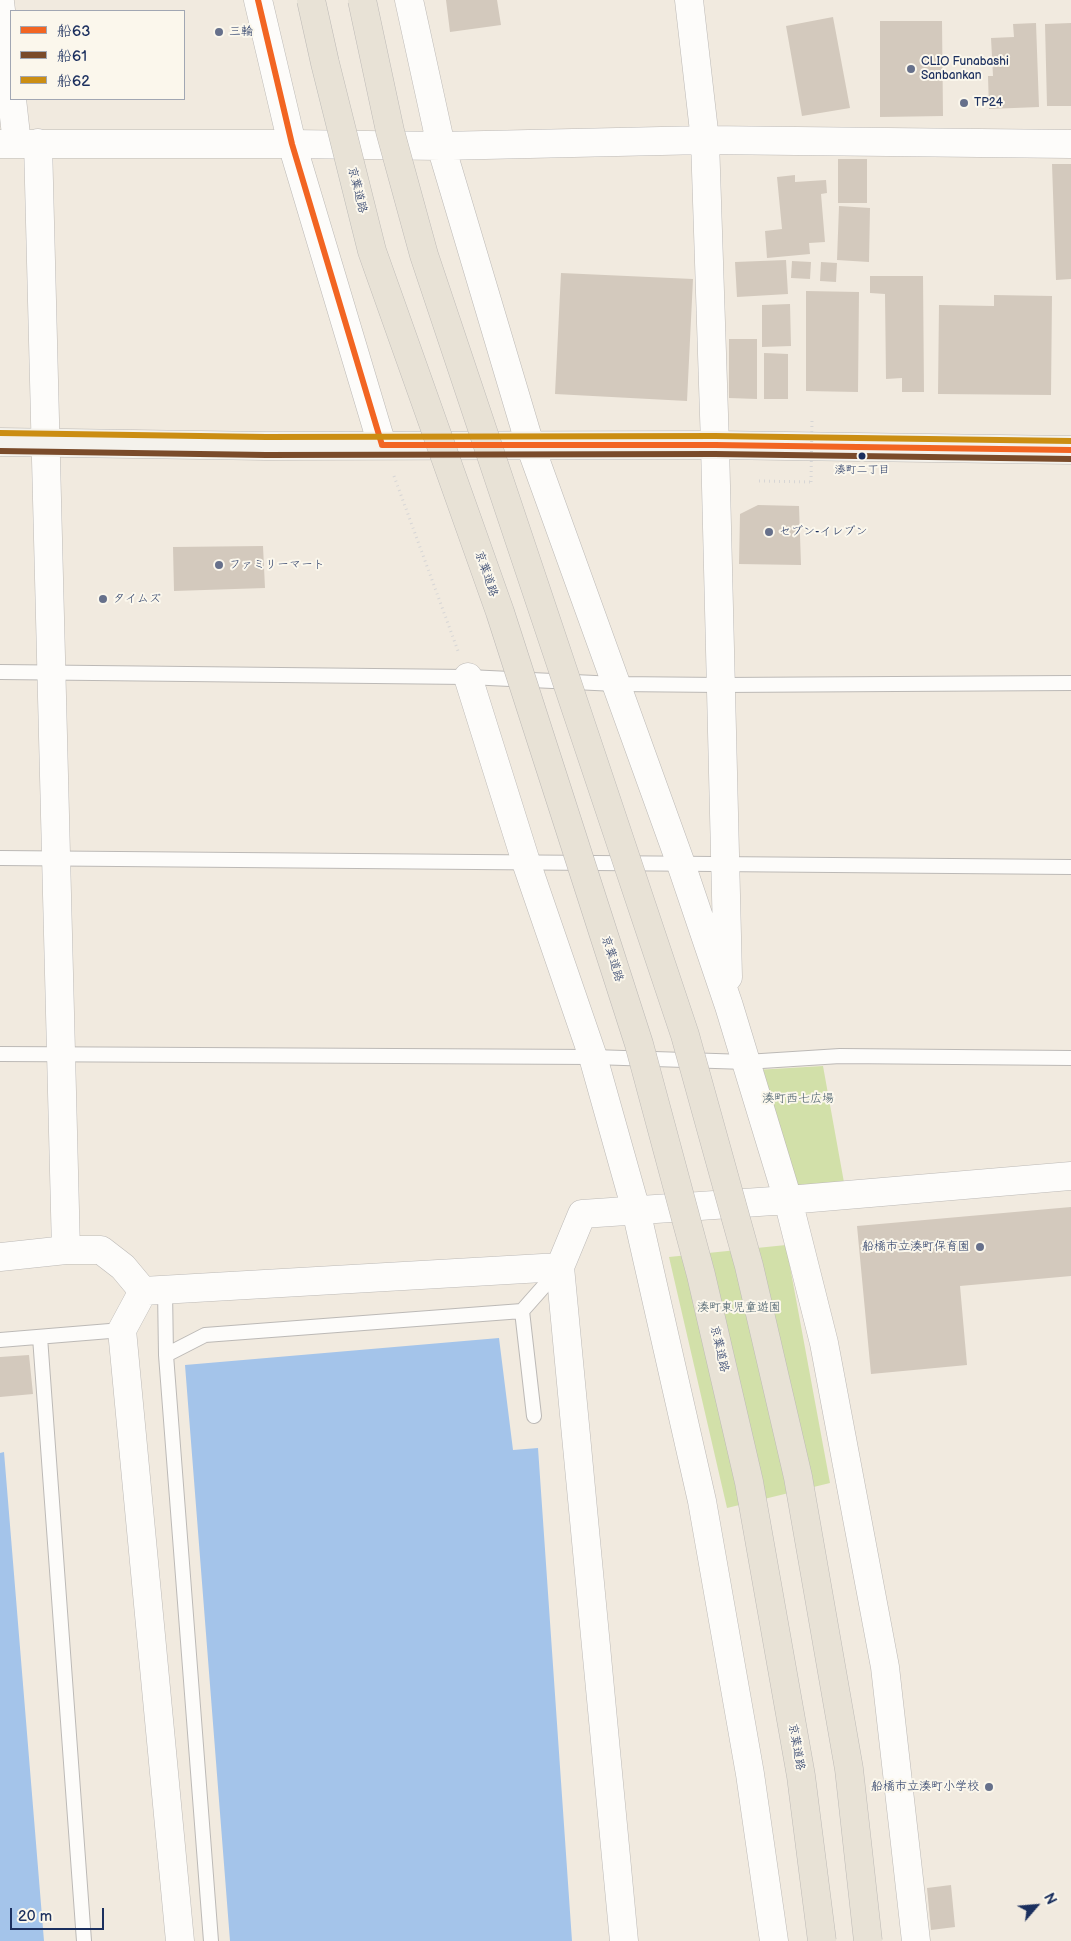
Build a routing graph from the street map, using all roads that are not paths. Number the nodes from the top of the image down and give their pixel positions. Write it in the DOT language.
graph roads {
  1 [pos="258,0"];
  2 [pos="311,0"];
  3 [pos="362,0"];
  4 [pos="409,0"];
  5 [pos="689,0"];
  6 [pos="0,2"];
  7 [pos="10,89"];
  8 [pos="11,100"];
  9 [pos="705,140"];
  10 [pos="18,144"];
  11 [pos="292,144"];
  12 [pos="1071,144"];
  13 [pos="441,146"];
  14 [pos="0,442"];
  15 [pos="46,443"];
  16 [pos="382,445"];
  17 [pos="530,445"];
  18 [pos="715,445"];
  19 [pos="1071,450"];
  20 [pos="0,672"];
  21 [pos="51,673"];
  22 [pos="468,677"];
  23 [pos="1071,683"];
  24 [pos="616,684"];
  25 [pos="721,685"];
  26 [pos="0,858"];
  27 [pos="56,858"];
  28 [pos="526,862"];
  29 [pos="681,864"];
  30 [pos="725,864"];
  31 [pos="1071,868"];
  32 [pos="729,1006"];
  33 [pos="0,1054"];
  34 [pos="61,1054"];
  35 [pos="594,1057"];
  36 [pos="1071,1058"];
  37 [pos="746,1062"];
  38 [pos="1071,1176"];
  39 [pos="788,1200"];
  40 [pos="636,1210"];
  41 [pos="66,1250"];
  42 [pos="0,1257"];
  43 [pos="560,1267"];
  44 [pos="154,1290"];
  45 [pos="522,1311"];
  46 [pos="122,1330"];
  47 [pos="40,1337"];
  48 [pos="0,1340"];
  49 [pos="166,1355"];
  50 [pos="534,1416"];
  51 [pos="84,1941"];
  52 [pos="180,1941"];
  53 [pos="211,1941"];
  54 [pos="624,1941"];
  55 [pos="774,1941"];
  56 [pos="822,1941"];
  57 [pos="868,1941"];
  58 [pos="916,1941"];
  1 -- 11 [label="street"];
  2 -- 56 [label="highway, 京葉道路, bridge"];
  3 -- 57 [label="highway, bridge"];
  4 -- 13 [label="street"];
  5 -- 9 [label="street"];
  6 -- 7 [label="street"];
  8 -- 10 [label="street"];
  9 -- 12 [label="street"];
  9 -- 13 [label="street"];
  9 -- 18 [label="street"];
  10 -- 11 [label="street"];
  10 -- 15 [label="street"];
  11 -- 13 [label="street"];
  11 -- 16 [label="street"];
  13 -- 17 [label="street"];
  14 -- 15 [label="main road"];
  15 -- 16 [label="main road"];
  15 -- 21 [label="street"];
  16 -- 17 [label="main road"];
  17 -- 18 [label="main road"];
  17 -- 24 [label="street"];
  18 -- 19 [label="main road"];
  18 -- 25 [label="street"];
  20 -- 21 [label="lane"];
  21 -- 22 [label="lane"];
  21 -- 27 [label="street"];
  22 -- 24 [label="lane"];
  22 -- 28 [label="street"];
  23 -- 25 [label="lane"];
  24 -- 25 [label="lane"];
  24 -- 29 [label="street"];
  25 -- 30 [label="street"];
  26 -- 27 [label="lane"];
  27 -- 28 [label="lane"];
  27 -- 34 [label="street"];
  28 -- 29 [label="lane"];
  28 -- 35 [label="street"];
  29 -- 30 [label="lane"];
  29 -- 32 [label="street"];
  30 -- 31 [label="lane"];
  30 -- 32 [label="street"];
  32 -- 37 [label="street"];
  33 -- 34 [label="lane"];
  34 -- 35 [label="lane"];
  34 -- 41 [label="street"];
  35 -- 37 [label="lane"];
  35 -- 40 [label="street"];
  36 -- 37 [label="lane"];
  37 -- 39 [label="street"];
  38 -- 39 [label="street"];
  39 -- 40 [label="street"];
  39 -- 58 [label="street"];
  40 -- 43 [label="street"];
  40 -- 55 [label="street"];
  41 -- 42 [label="street"];
  41 -- 44 [label="street"];
  43 -- 44 [label="street"];
  43 -- 45 [label="lane"];
  43 -- 54 [label="street"];
  44 -- 46 [label="street"];
  44 -- 49 [label="lane"];
  45 -- 49 [label="lane"];
  45 -- 50 [label="lane"];
  46 -- 47 [label="lane"];
  46 -- 52 [label="street"];
  47 -- 48 [label="lane"];
  47 -- 51 [label="lane"];
  49 -- 53 [label="lane"];
}
